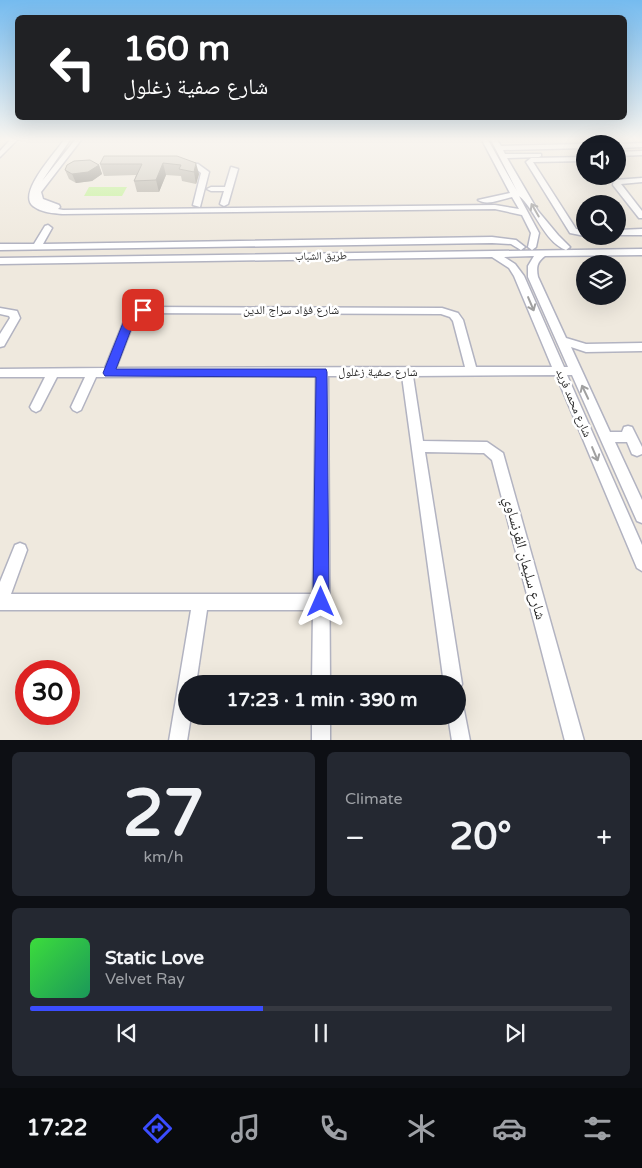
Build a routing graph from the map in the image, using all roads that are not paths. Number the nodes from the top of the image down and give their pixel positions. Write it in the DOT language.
graph roads {
  1 [pos="41,175"];
  2 [pos="50,175"];
  3 [pos="203,175"];
  4 [pos="232,175"];
  5 [pos="504,175"];
  6 [pos="514,175"];
  7 [pos="537,175"];
  8 [pos="642,180"];
  9 [pos="211,189"];
  10 [pos="228,189"];
  11 [pos="514,193"];
  12 [pos="524,193"];
  13 [pos="197,204"];
  14 [pos="224,204"];
  15 [pos="323,206"];
  16 [pos="269,207"];
  17 [pos="152,208"];
  18 [pos="525,213"];
  19 [pos="642,216"];
  20 [pos="48,228"];
  21 [pos="576,232"];
  22 [pos="642,232"];
  23 [pos="626,233"];
  24 [pos="37,246"];
  25 [pos="566,246"];
  26 [pos="642,246"];
  27 [pos="0,247"];
  28 [pos="521,247"];
  29 [pos="532,247"];
  30 [pos="642,252"];
  31 [pos="544,253"];
  32 [pos="0,254"];
  33 [pos="493,254"];
  34 [pos="0,261"];
  35 [pos="519,276"];
  36 [pos="533,277"];
  37 [pos="0,311"];
  38 [pos="562,342"];
  39 [pos="0,344"];
  40 [pos="642,347"];
  41 [pos="586,348"];
  42 [pos="569,357"];
  43 [pos="322,372"];
  44 [pos="407,372"];
  45 [pos="472,372"];
  46 [pos="560,372"];
  47 [pos="576,372"];
  48 [pos="0,373"];
  49 [pos="53,373"];
  50 [pos="92,373"];
  51 [pos="109,373"];
  52 [pos="36,407"];
  53 [pos="78,407"];
  54 [pos="606,437"];
  55 [pos="418,446"];
  56 [pos="637,450"];
  57 [pos="642,516"];
  58 [pos="20,550"];
  59 [pos="642,564"];
  60 [pos="0,602"];
  61 [pos="200,602"];
  62 [pos="321,602"];
  63 [pos="188,675"];
  64 [pos="321,675"];
  65 [pos="452,675"];
  66 [pos="180,725"];
  67 [pos="321,725"];
  68 [pos="459,725"];
  69 [pos="178,740"];
  70 [pos="320,740"];
  71 [pos="461,740"];
  72 [pos="575,740"];
  1 -- 17 [label="street"];
  2 -- 17 [label="street"];
  3 -- 13 [label="street"];
  4 -- 10 [label="street"];
  5 -- 11 [label="street"];
  6 -- 12 [label="street"];
  7 -- 21 [label="street"];
  8 -- 19 [label="street"];
  9 -- 10 [label="street"];
  10 -- 14 [label="street"];
  11 -- 12 [label="street"];
  11 -- 15 [label="street"];
  11 -- 18 [label="street"];
  25 -- 12 [label="street, one-way"];
  13 -- 14 [label="street"];
  13 -- 17 [label="street"];
  14 -- 16 [label="street"];
  15 -- 16 [label="street"];
  15 -- 18 [label="street"];
  16 -- 17 [label="street"];
  18 -- 29 [label="street"];
  20 -- 24 [label="street"];
  22 -- 23 [label="street"];
  24 -- 27 [label="street"];
  24 -- 28 [label="street"];
  25 -- 26 [label="street, طريق الشباب"];
  25 -- 29 [label="street, طريق الشباب"];
  28 -- 29 [label="street, طريق الشباب"];
  28 -- 32 [label="street, طريق الشباب"];
  30 -- 31 [label="street, طريق الشباب"];
  31 -- 33 [label="street, طريق الشباب"];
  31 -- 36 [label="street"];
  33 -- 34 [label="street, طريق الشباب"];
  33 -- 35 [label="street, شارع محمد فريد"];
  35 -- 36 [label="street"];
  35 -- 46 [label="street, شارع محمد فريد, one-way"];
  36 -- 38 [label="street, شارع محمد فريد"];
  37 -- 39 [label="street"];
  38 -- 41 [label="street"];
  38 -- 42 [label="street, شارع محمد فريد"];
  40 -- 41 [label="street"];
  41 -- 42 [label="street"];
  42 -- 47 [label="street, شارع محمد فريد"];
  43 -- 44 [label="street, شارع صفية زغلول"];
  43 -- 51 [label="street, شارع صفية زغلول"];
  43 -- 62 [label="street"];
  44 -- 45 [label="street, شارع صفية زغلول"];
  44 -- 55 [label="street"];
  45 -- 46 [label="street, شارع صفية زغلول"];
  45 -- 51 [label="street, شارع فؤاد سراج الدين"];
  46 -- 47 [label="street, شارع صفية زغلول"];
  46 -- 59 [label="street, شارع محمد فريد, one-way"];
  54 -- 47 [label="street, شارع محمد فريد, one-way"];
  48 -- 49 [label="street, شارع صفية زغلول"];
  49 -- 50 [label="street, شارع صفية زغلول"];
  49 -- 52 [label="street"];
  50 -- 51 [label="street, شارع صفية زغلول"];
  50 -- 53 [label="street"];
  54 -- 56 [label="street"];
  54 -- 57 [label="street, شارع محمد فريد"];
  55 -- 65 [label="street"];
  55 -- 72 [label="street, شارع سليمان الفرنساوي"];
  58 -- 60 [label="street"];
  60 -- 61 [label="street"];
  61 -- 62 [label="street"];
  61 -- 63 [label="street"];
  62 -- 64 [label="street"];
  66 -- 69 [label="street"];
  67 -- 70 [label="street"];
  68 -- 71 [label="street"];
}
